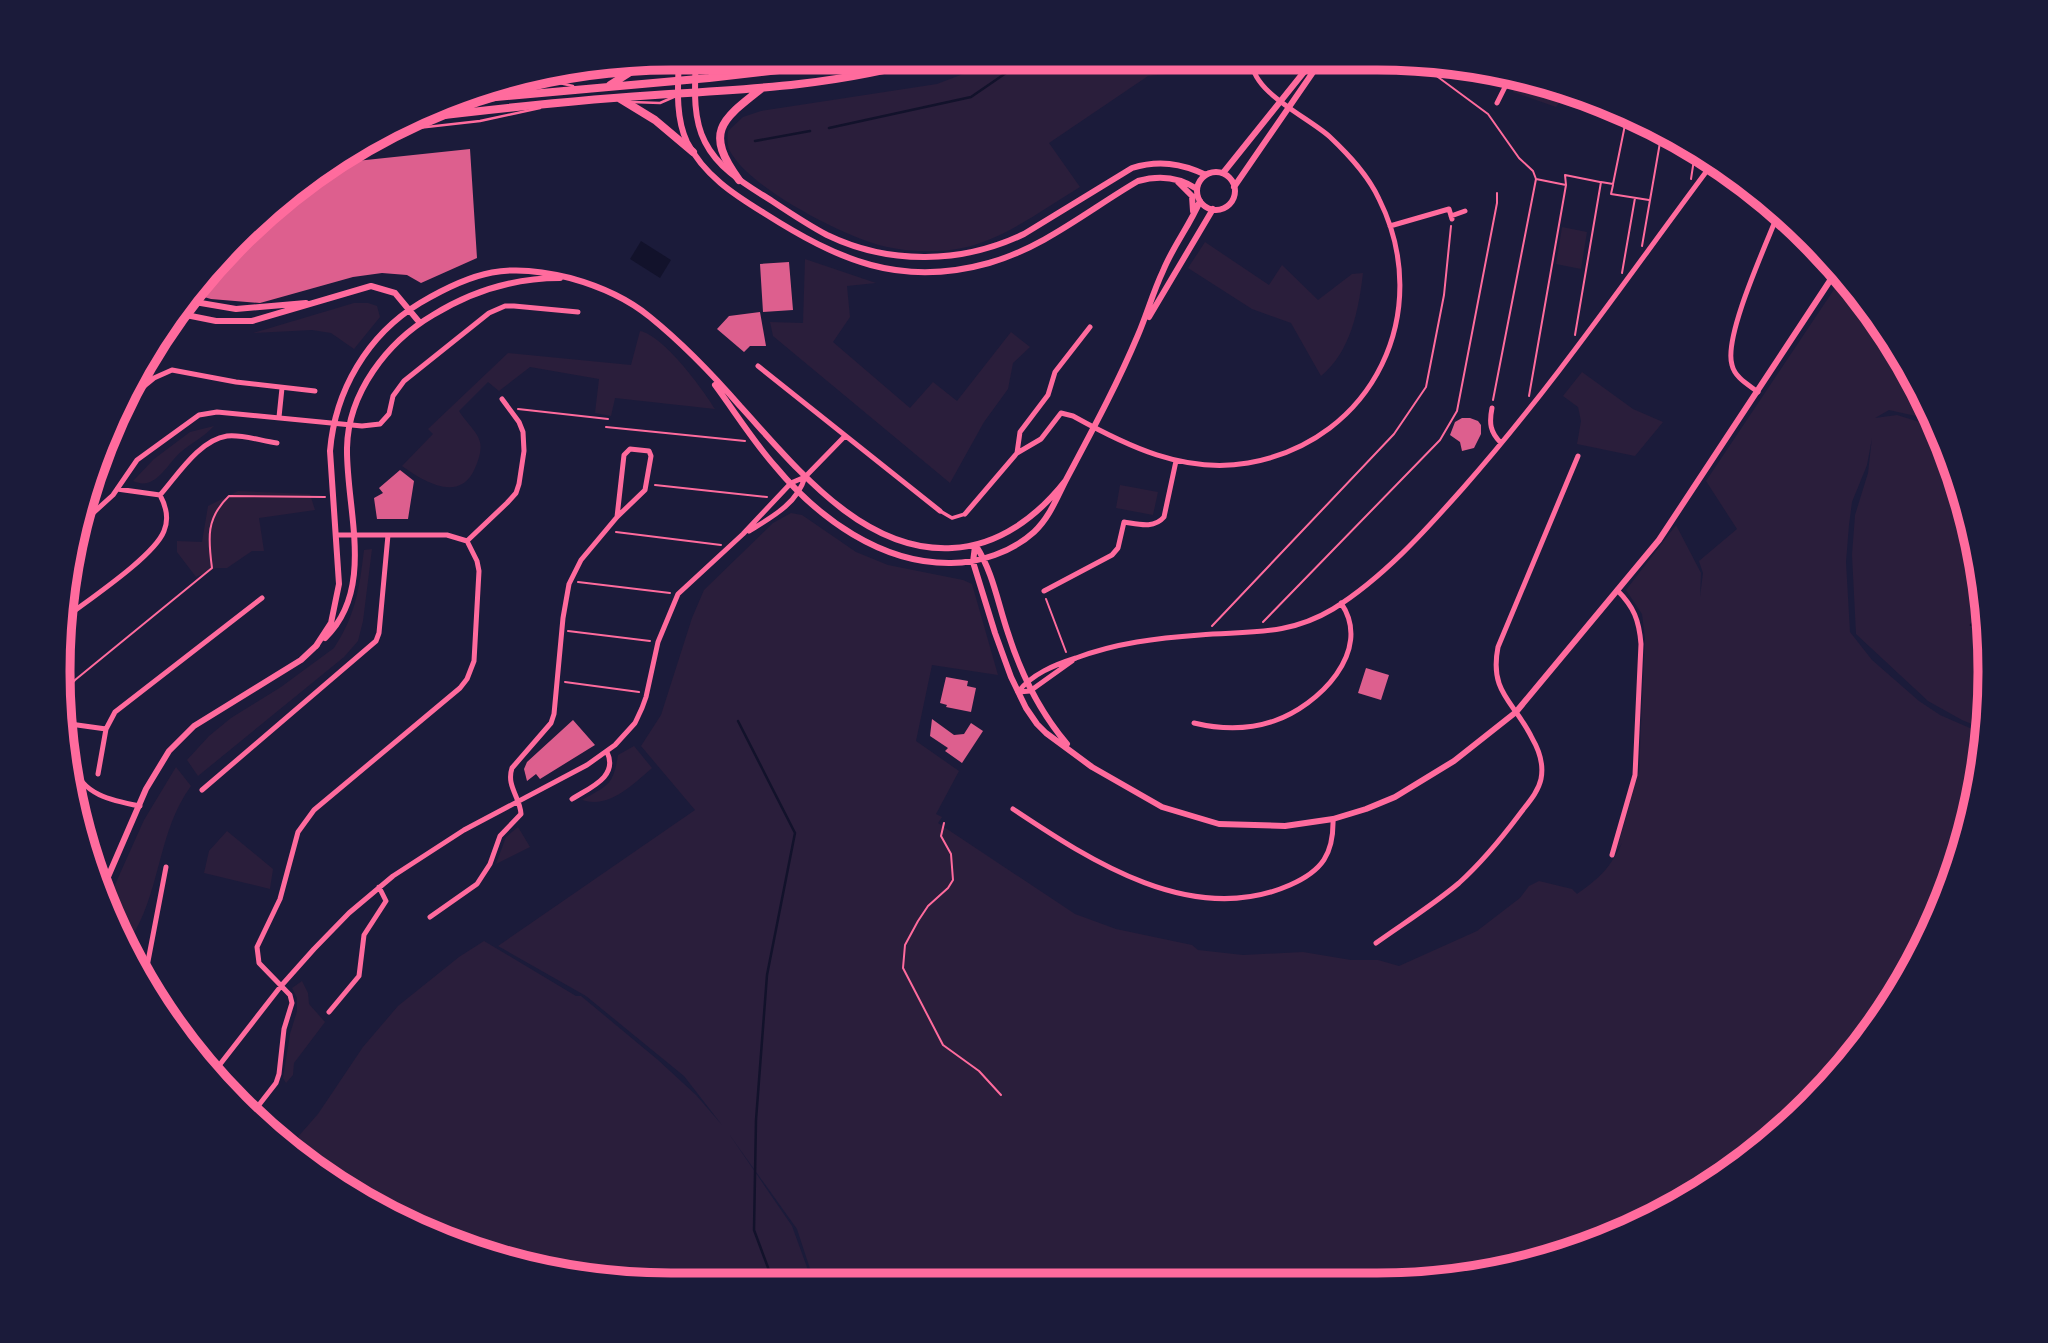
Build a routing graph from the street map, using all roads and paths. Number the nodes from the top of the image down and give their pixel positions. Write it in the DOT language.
graph roads {
  1 [pos="679,70"];
  2 [pos="695,70"];
  3 [pos="742,70"];
  4 [pos="783,70"];
  5 [pos="886,70"];
  6 [pos="1253,70"];
  7 [pos="1305,70"];
  8 [pos="1315,70"];
  9 [pos="631,71"];
  10 [pos="1432,73"];
  11 [pos="749,74"];
  12 [pos="695,79"];
  13 [pos="679,80"];
  14 [pos="554,82"];
  15 [pos="1506,84"];
  16 [pos="604,88"];
  17 [pos="762,88"];
  18 [pos="583,89"];
  19 [pos="679,94"];
  20 [pos="696,94"];
  21 [pos="493,97"];
  22 [pos="619,98"];
  23 [pos="1280,101"];
  24 [pos="1497,103"];
  25 [pos="554,105"];
  26 [pos="1290,108"];
  27 [pos="441,116"];
  28 [pos="1625,124"];
  29 [pos="413,129"];
  30 [pos="1660,142"];
  31 [pos="693,152"];
  32 [pos="1694,161"];
  33 [pos="1708,169"];
  34 [pos="1223,173"];
  35 [pos="1206,175"];
  36 [pos="1171,178"];
  37 [pos="1536,179"];
  38 [pos="739,180"];
  39 [pos="1601,182"];
  40 [pos="1613,184"];
  41 [pos="1566,185"];
  42 [pos="1234,187"];
  43 [pos="1198,189"];
  44 [pos="1497,193"];
  45 [pos="1689,194"];
  46 [pos="1635,198"];
  47 [pos="1200,201"];
  48 [pos="1650,201"];
  49 [pos="1213,209"];
  50 [pos="1465,211"];
  51 [pos="1193,217"];
  52 [pos="1451,218"];
  53 [pos="1775,221"];
  54 [pos="1390,226"];
  55 [pos="1640,260"];
  56 [pos="1831,278"];
  57 [pos="582,281"];
  58 [pos="1619,288"];
  59 [pos="328,300"];
  60 [pos="196,302"];
  61 [pos="411,309"];
  62 [pos="578,312"];
  63 [pos="187,315"];
  64 [pos="420,323"];
  65 [pos="1090,327"];
  66 [pos="1137,337"];
  67 [pos="1572,353"];
  68 [pos="702,366"];
  69 [pos="758,366"];
  70 [pos="141,388"];
  71 [pos="282,388"];
  72 [pos="316,391"];
  73 [pos="1758,392"];
  74 [pos="502,398"];
  75 [pos="507,407"];
  76 [pos="1492,408"];
  77 [pos="1525,414"];
  78 [pos="279,417"];
  79 [pos="608,419"];
  80 [pos="334,422"];
  81 [pos="350,425"];
  82 [pos="606,427"];
  83 [pos="1095,428"];
  84 [pos="844,437"];
  85 [pos="277,443"];
  86 [pos="757,443"];
  87 [pos="1501,443"];
  88 [pos="1017,453"];
  89 [pos="1578,456"];
  90 [pos="1175,461"];
  91 [pos="805,477"];
  92 [pos="1066,480"];
  93 [pos="791,483"];
  94 [pos="647,484"];
  95 [pos="117,489"];
  96 [pos="801,492"];
  97 [pos="160,495"];
  98 [pos="335,497"];
  99 [pos="775,498"];
  100 [pos="940,511"];
  101 [pos="965,514"];
  102 [pos="90,516"];
  103 [pos="617,517"];
  104 [pos="606,531"];
  105 [pos="743,534"];
  106 [pos="338,535"];
  107 [pos="354,535"];
  108 [pos="388,535"];
  109 [pos="467,541"];
  110 [pos="729,545"];
  111 [pos="975,546"];
  112 [pos="984,559"];
  113 [pos="974,562"];
  114 [pos="570,581"];
  115 [pos="1617,590"];
  116 [pos="1044,591"];
  117 [pos="678,594"];
  118 [pos="262,598"];
  119 [pos="1341,603"];
  120 [pos="73,612"];
  121 [pos="562,631"];
  122 [pos="1253,633"];
  123 [pos="1204,634"];
  124 [pos="658,642"];
  125 [pos="316,646"];
  126 [pos="1081,656"];
  127 [pos="1069,660"];
  128 [pos="558,681"];
  129 [pos="1026,682"];
  130 [pos="70,685"];
  131 [pos="1030,691"];
  132 [pos="1018,692"];
  133 [pos="647,693"];
  134 [pos="1516,712"];
  135 [pos="1194,723"];
  136 [pos="72,724"];
  137 [pos="106,729"];
  138 [pos="1072,751"];
  139 [pos="607,752"];
  140 [pos="98,774"];
  141 [pos="80,776"];
  142 [pos="202,790"];
  143 [pos="572,799"];
  144 [pos="518,802"];
  145 [pos="139,806"];
  146 [pos="1013,809"];
  147 [pos="1333,819"];
  148 [pos="944,823"];
  149 [pos="1612,855"];
  150 [pos="166,867"];
  151 [pos="107,879"];
  152 [pos="379,887"];
  153 [pos="430,916"];
  154 [pos="1376,943"];
  155 [pos="147,965"];
  156 [pos="281,986"];
  157 [pos="328,1012"];
  158 [pos="218,1067"];
  159 [pos="1001,1095"];
  160 [pos="257,1107"];
  1 -- 13 [label="street"];
  2 -- 12 [label="street"];
  3 -- 11 [label="main road"];
  4 -- 11 [label="main road"];
  5 -- 17 [label="main road"];
  6 -- 23 [label="street"];
  7 -- 23 [label="street"];
  8 -- 26 [label="street"];
  9 -- 16 [label="main road"];
  10 -- 37 [label="path"];
  11 -- 12 [label="main road"];
  12 -- 13 [label="main road"];
  12 -- 20 [label="street"];
  13 -- 16 [label="main road"];
  13 -- 19 [label="street"];
  14 -- 18 [label="lane"];
  15 -- 24 [label="street"];
  16 -- 18 [label="main road"];
  17 -- 20 [label="main road"];
  17 -- 38 [label="main road"];
  18 -- 21 [label="main road"];
  19 -- 20 [label="main road"];
  19 -- 22 [label="main road"];
  19 -- 31 [label="street"];
  20 -- 38 [label="street"];
  22 -- 25 [label="main road"];
  22 -- 31 [label="main road"];
  23 -- 26 [label="street"];
  23 -- 34 [label="street"];
  25 -- 27 [label="main road"];
  25 -- 29 [label="lane"];
  26 -- 42 [label="street"];
  26 -- 54 [label="street"];
  28 -- 40 [label="path"];
  30 -- 48 [label="path"];
  31 -- 36 [label="street"];
  32 -- 45 [label="path"];
  33 -- 45 [label="street"];
  34 -- 35 [label="street"];
  34 -- 42 [label="street"];
  35 -- 38 [label="street"];
  35 -- 43 [label="street"];
  36 -- 43 [label="street"];
  36 -- 51 [label="street"];
  37 -- 41 [label="path"];
  37 -- 76 [label="path"];
  39 -- 40 [label="path"];
  39 -- 41 [label="path"];
  39 -- 67 [label="path"];
  40 -- 46 [label="path"];
  41 -- 77 [label="path"];
  42 -- 49 [label="street"];
  43 -- 47 [label="street"];
  44 -- 122 [label="path"];
  45 -- 55 [label="street"];
  46 -- 48 [label="path"];
  46 -- 58 [label="path"];
  47 -- 49 [label="street"];
  47 -- 51 [label="street"];
  48 -- 55 [label="path"];
  49 -- 66 [label="street"];
  50 -- 52 [label="street"];
  51 -- 66 [label="street"];
  52 -- 54 [label="street"];
  52 -- 123 [label="path"];
  53 -- 73 [label="street"];
  54 -- 90 [label="street"];
  55 -- 58 [label="street"];
  56 -- 73 [label="street"];
  57 -- 61 [label="street"];
  57 -- 64 [label="street"];
  57 -- 68 [label="street"];
  58 -- 67 [label="street"];
  59 -- 60 [label="street"];
  59 -- 61 [label="street"];
  59 -- 63 [label="street"];
  61 -- 64 [label="street"];
  61 -- 80 [label="street"];
  62 -- 81 [label="street"];
  64 -- 81 [label="street"];
  65 -- 88 [label="street"];
  66 -- 83 [label="street"];
  67 -- 77 [label="street"];
  68 -- 86 [label="street"];
  68 -- 91 [label="street"];
  69 -- 84 [label="street"];
  70 -- 71 [label="street"];
  71 -- 72 [label="street"];
  71 -- 78 [label="street"];
  73 -- 115 [label="street"];
  74 -- 75 [label="street"];
  75 -- 79 [label="path"];
  75 -- 109 [label="street"];
  76 -- 87 [label="street"];
  77 -- 87 [label="street"];
  78 -- 80 [label="street"];
  78 -- 95 [label="street"];
  80 -- 81 [label="street"];
  80 -- 98 [label="street"];
  81 -- 107 [label="street"];
  82 -- 86 [label="path"];
  83 -- 88 [label="street"];
  83 -- 90 [label="street"];
  83 -- 92 [label="street"];
  84 -- 91 [label="street"];
  84 -- 100 [label="street"];
  85 -- 97 [label="street"];
  86 -- 93 [label="street"];
  87 -- 119 [label="street"];
  88 -- 101 [label="street"];
  89 -- 134 [label="street"];
  90 -- 116 [label="street"];
  91 -- 93 [label="street"];
  91 -- 96 [label="street"];
  91 -- 111 [label="street"];
  92 -- 111 [label="street"];
  92 -- 112 [label="street"];
  93 -- 96 [label="street"];
  93 -- 99 [label="street"];
  94 -- 99 [label="path"];
  94 -- 103 [label="street"];
  94 -- 103 [label="street"];
  95 -- 97 [label="street"];
  95 -- 102 [label="street"];
  96 -- 105 [label="street"];
  96 -- 113 [label="street"];
  97 -- 120 [label="street"];
  98 -- 106 [label="street"];
  98 -- 130 [label="path"];
  99 -- 105 [label="street"];
  100 -- 101 [label="street"];
  103 -- 104 [label="street"];
  104 -- 110 [label="path"];
  104 -- 114 [label="street"];
  105 -- 110 [label="street"];
  106 -- 107 [label="street"];
  106 -- 125 [label="street"];
  107 -- 108 [label="street"];
  107 -- 125 [label="street"];
  108 -- 109 [label="street"];
  108 -- 142 [label="street"];
  109 -- 156 [label="street"];
  110 -- 117 [label="street"];
  111 -- 112 [label="street"];
  111 -- 113 [label="street"];
  112 -- 113 [label="street"];
  112 -- 129 [label="street"];
  113 -- 132 [label="street"];
  114 -- 117 [label="path"];
  114 -- 121 [label="street"];
  115 -- 134 [label="street"];
  115 -- 149 [label="street"];
  116 -- 127 [label="path"];
  117 -- 124 [label="street"];
  118 -- 137 [label="street"];
  119 -- 122 [label="street"];
  119 -- 135 [label="street"];
  121 -- 124 [label="path"];
  121 -- 128 [label="street"];
  122 -- 123 [label="street"];
  123 -- 126 [label="street"];
  124 -- 133 [label="street"];
  125 -- 145 [label="street"];
  126 -- 127 [label="street"];
  126 -- 131 [label="street"];
  127 -- 129 [label="street"];
  128 -- 133 [label="path"];
  128 -- 144 [label="street"];
  129 -- 131 [label="street"];
  129 -- 132 [label="street"];
  131 -- 132 [label="street"];
  131 -- 138 [label="street"];
  132 -- 138 [label="street"];
  133 -- 139 [label="street"];
  134 -- 147 [label="street"];
  134 -- 154 [label="street"];
  136 -- 137 [label="street"];
  137 -- 140 [label="street"];
  138 -- 147 [label="street"];
  139 -- 143 [label="street"];
  139 -- 144 [label="street"];
  141 -- 145 [label="street"];
  144 -- 152 [label="street"];
  144 -- 153 [label="street"];
  145 -- 151 [label="street"];
  146 -- 147 [label="street"];
  148 -- 159 [label="path"];
  150 -- 155 [label="street"];
  152 -- 156 [label="street"];
  152 -- 157 [label="street"];
  156 -- 158 [label="street"];
  156 -- 160 [label="street"];
}
